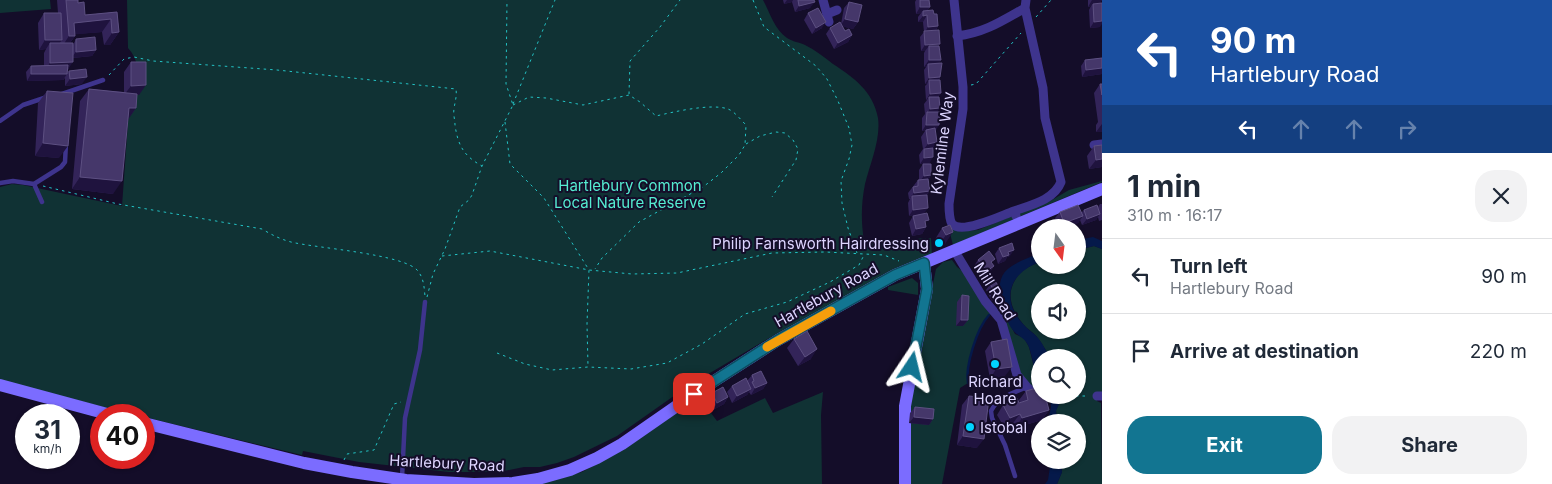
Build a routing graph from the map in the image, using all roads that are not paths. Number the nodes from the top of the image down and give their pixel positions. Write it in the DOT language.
graph roads {
  1 [pos="823,0"];
  2 [pos="954,0"];
  3 [pos="1026,4"];
  4 [pos="837,10"];
  5 [pos="957,36"];
  6 [pos="103,80"];
  7 [pos="68,93"];
  8 [pos="59,95"];
  9 [pos="51,97"];
  10 [pos="68,100"];
  11 [pos="0,121"];
  12 [pos="66,138"];
  13 [pos="0,183"];
  14 [pos="34,184"];
  15 [pos="1102,189"];
  16 [pos="42,202"];
  17 [pos="1014,211"];
  18 [pos="1019,223"];
  19 [pos="954,250"];
  20 [pos="919,265"];
  21 [pos="425,302"];
  22 [pos="0,385"];
  23 [pos="1027,387"];
  24 [pos="1031,390"];
  25 [pos="90,409"];
  26 [pos="155,426"];
  27 [pos="1015,476"];
  28 [pos="404,481"];
  29 [pos="905,484"];
  1 -- 4 [label="street"];
  2 -- 5 [label="street, Kylemilne Way"];
  3 -- 5 [label="street"];
  3 -- 17 [label="street"];
  5 -- 17 [label="street, Kylemilne Way"];
  6 -- 7 [label="lane"];
  7 -- 8 [label="lane"];
  7 -- 10 [label="lane"];
  9 -- 11 [label="lane"];
  12 -- 14 [label="lane"];
  13 -- 14 [label="lane"];
  14 -- 16 [label="lane"];
  15 -- 18 [label="main road, Hartlebury Road"];
  17 -- 18 [label="street"];
  18 -- 19 [label="main road, Hartlebury Road"];
  19 -- 20 [label="main road, Hartlebury Road"];
  19 -- 23 [label="street, Mill Road"];
  20 -- 28 [label="main road, Hartlebury Road"];
  20 -- 29 [label="main road"];
  21 -- 28 [label="lane"];
  22 -- 25 [label="main road"];
  23 -- 24 [label="street, Mill Road"];
  23 -- 27 [label="lane"];
  26 -- 28 [label="main road, Hartlebury Road"];
}
